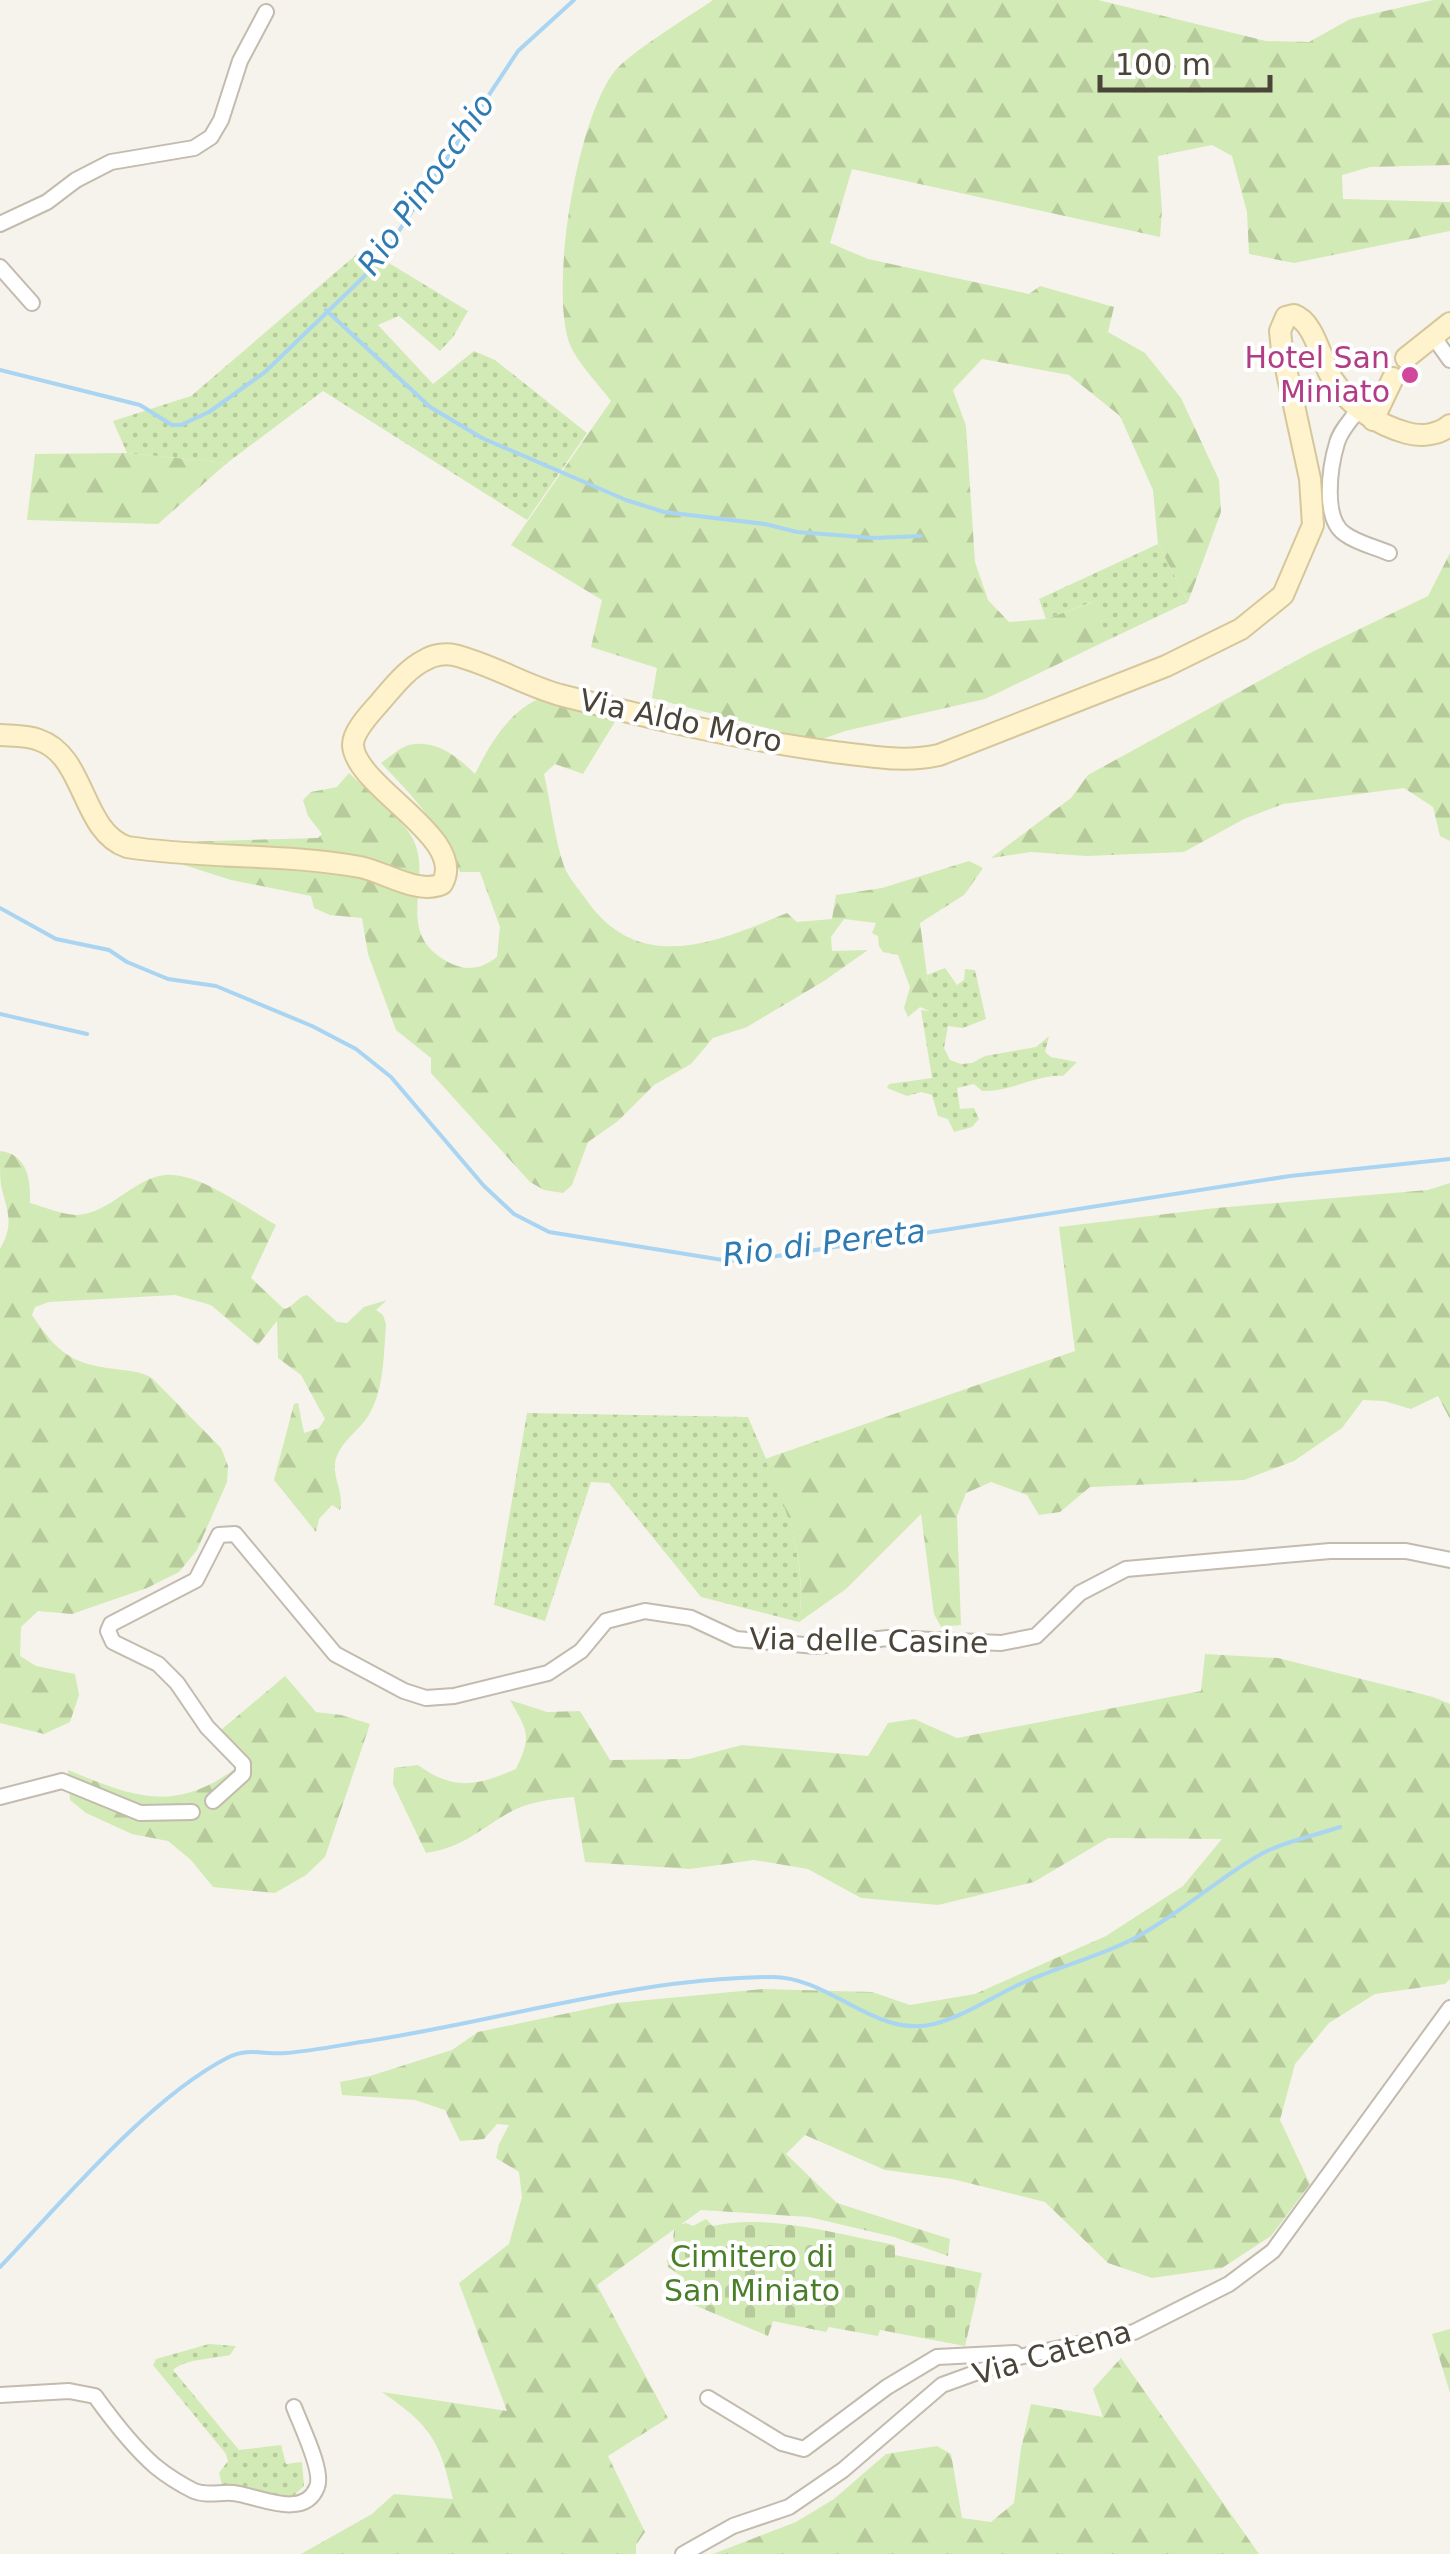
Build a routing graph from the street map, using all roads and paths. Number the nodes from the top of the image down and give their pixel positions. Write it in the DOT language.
graph roads {
  1 [pos="266,12"];
  2 [pos="0,224"];
  3 [pos="0,267"];
  4 [pos="32,303"];
  5 [pos="1442,329"];
  6 [pos="1406,358"];
  7 [pos="1450,360"];
  8 [pos="1393,378"];
  9 [pos="1366,415"];
  10 [pos="1450,425"];
  11 [pos="1389,553"];
  12 [pos="0,735"];
  13 [pos="1450,1560"];
  14 [pos="0,1797"];
  15 [pos="213,1801"];
  16 [pos="192,1812"];
  17 [pos="1450,2008"];
  18 [pos="1045,2351"];
  19 [pos="0,2395"];
  20 [pos="708,2398"];
  21 [pos="294,2407"];
  22 [pos="683,2554"];
  1 -- 2 [label="street"];
  3 -- 4 [label="street"];
  5 -- 6 [label="main road"];
  5 -- 7 [label="street"];
  8 -- 9 [label="main road"];
  9 -- 10 [label="main road"];
  9 -- 11 [label="street"];
  9 -- 12 [label="main road, Via Aldo Moro"];
  13 -- 15 [label="street, Via delle Casine"];
  14 -- 16 [label="street"];
  17 -- 18 [label="street, Via Catena"];
  18 -- 20 [label="street"];
  18 -- 22 [label="street, Via Catena"];
  19 -- 21 [label="street"];
}
